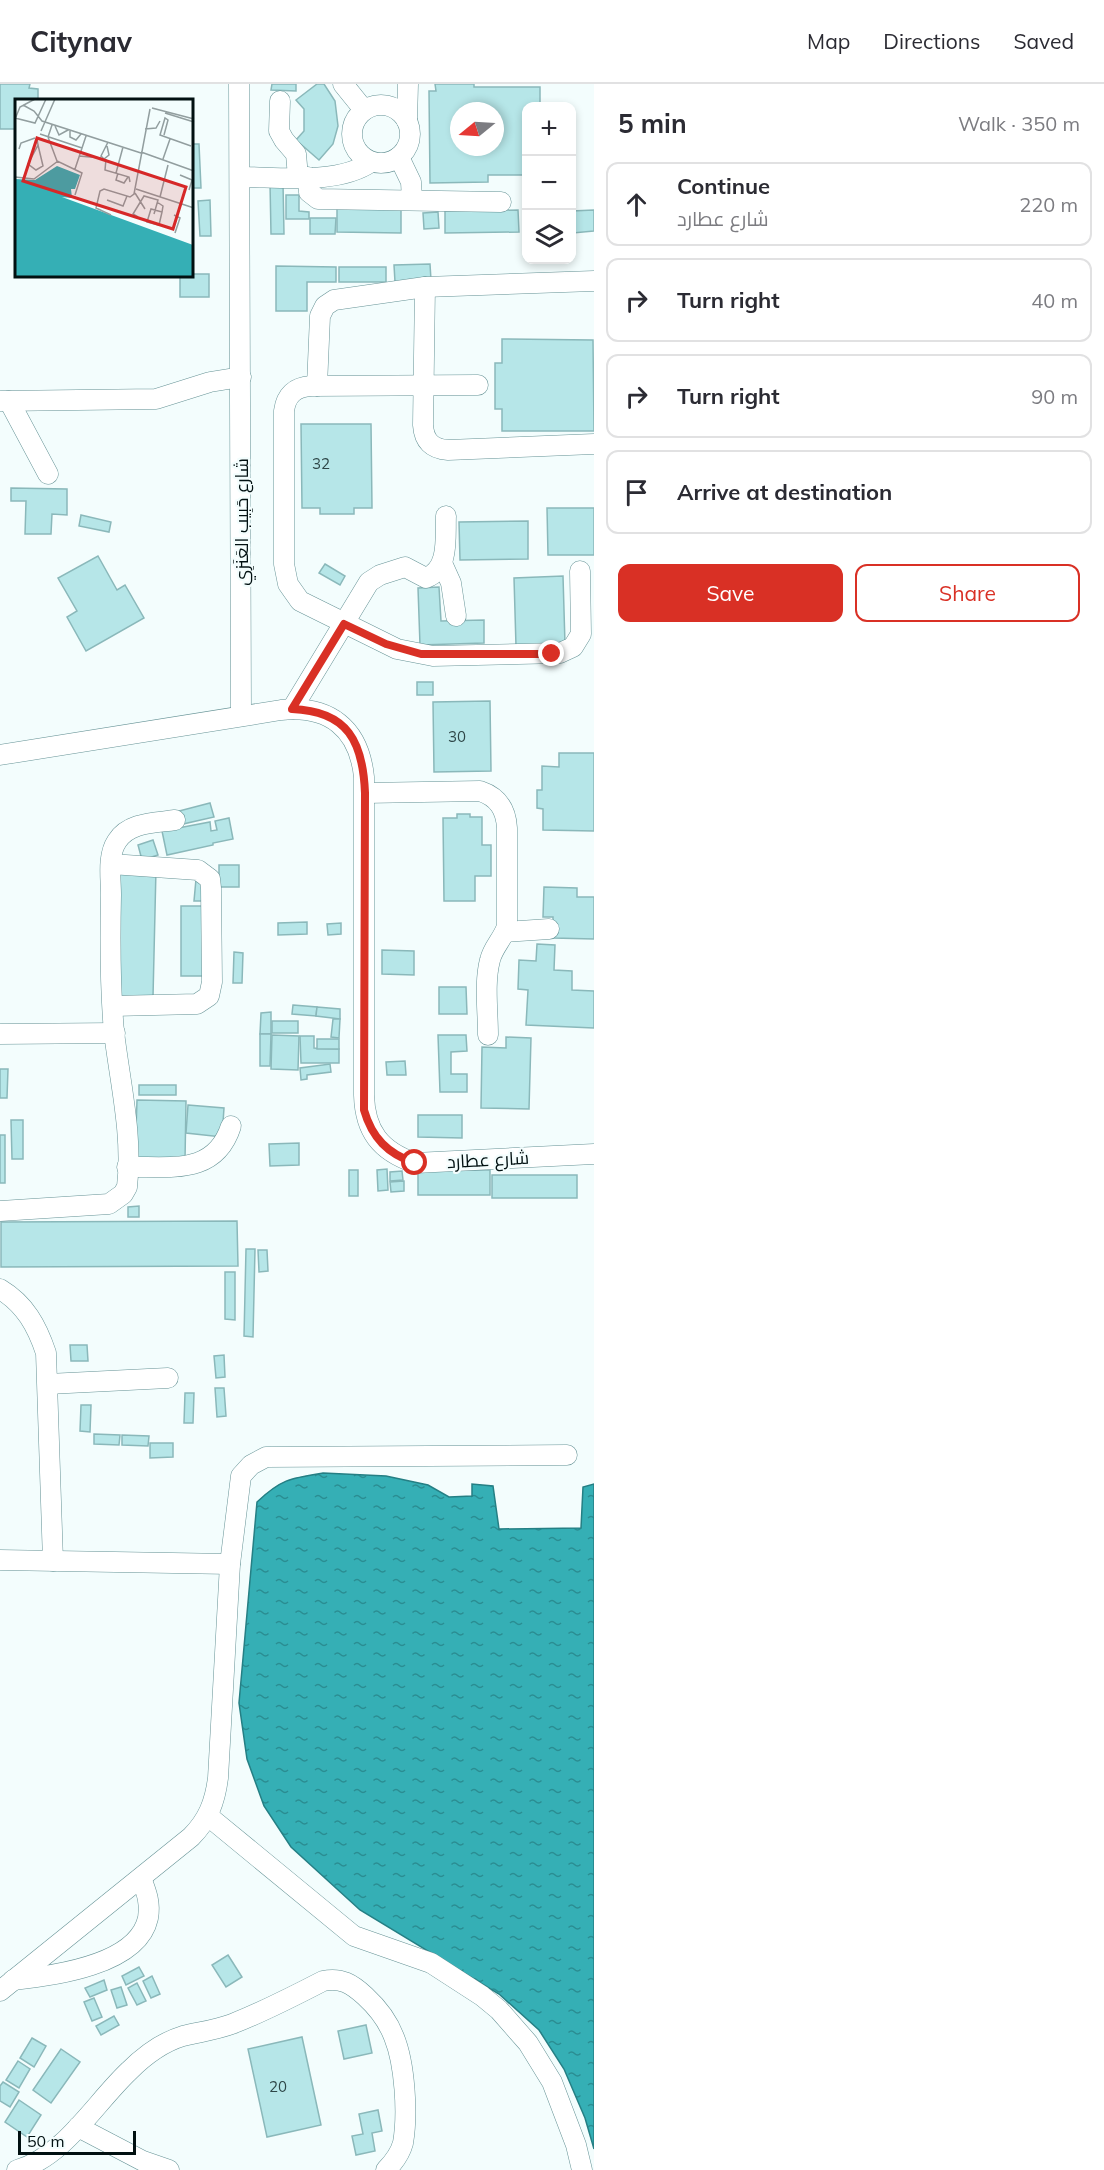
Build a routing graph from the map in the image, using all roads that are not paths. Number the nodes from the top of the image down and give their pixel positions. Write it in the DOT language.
graph roads {
  1 [pos="239,84"];
  2 [pos="343,84"];
  3 [pos="408,84"];
  4 [pos="280,101"];
  5 [pos="364,110"];
  6 [pos="407,121"];
  7 [pos="399,157"];
  8 [pos="370,162"];
  9 [pos="240,177"];
  10 [pos="303,177"];
  11 [pos="412,200"];
  12 [pos="501,202"];
  13 [pos="594,281"];
  14 [pos="425,287"];
  15 [pos="241,376"];
  16 [pos="478,385"];
  17 [pos="317,386"];
  18 [pos="423,386"];
  19 [pos="4,401"];
  20 [pos="594,444"];
  21 [pos="48,474"];
  22 [pos="446,516"];
  23 [pos="442,563"];
  24 [pos="580,572"];
  25 [pos="456,616"];
  26 [pos="344,624"];
  27 [pos="292,709"];
  28 [pos="241,716"];
  29 [pos="0,755"];
  30 [pos="365,793"];
  31 [pos="175,819"];
  32 [pos="111,864"];
  33 [pos="549,929"];
  34 [pos="505,932"];
  35 [pos="113,1006"];
  36 [pos="0,1034"];
  37 [pos="115,1034"];
  38 [pos="488,1035"];
  39 [pos="231,1126"];
  40 [pos="594,1154"];
  41 [pos="128,1167"];
  42 [pos="0,1211"];
  43 [pos="0,1289"];
  44 [pos="168,1378"];
  45 [pos="48,1384"];
  46 [pos="567,1455"];
  47 [pos="0,1560"];
  48 [pos="53,1561"];
  49 [pos="230,1564"];
  50 [pos="208,1816"];
  51 [pos="141,1878"];
  52 [pos="7,1985"];
  53 [pos="78,2127"];
  54 [pos="0,2166"];
  55 [pos="5,2170"];
  56 [pos="17,2170"];
  57 [pos="169,2170"];
  58 [pos="386,2170"];
  59 [pos="582,2170"];
  1 -- 9 [label="street, شارع حَبِيب العَنَزِي"];
  2 -- 5 [label="street"];
  3 -- 6 [label="street"];
  4 -- 10 [label="street"];
  5 -- 6 [label="street"];
  5 -- 8 [label="street"];
  6 -- 7 [label="street"];
  7 -- 8 [label="street"];
  7 -- 11 [label="street"];
  8 -- 10 [label="street"];
  9 -- 10 [label="street"];
  9 -- 15 [label="street, شارع حَبِيب العَنَزِي"];
  10 -- 11 [label="street"];
  11 -- 12 [label="street"];
  13 -- 14 [label="street"];
  14 -- 17 [label="street"];
  14 -- 18 [label="street"];
  15 -- 19 [label="street"];
  15 -- 28 [label="street, شارع حَبِيب العَنَزِي"];
  16 -- 18 [label="street"];
  17 -- 18 [label="street"];
  17 -- 26 [label="street"];
  18 -- 20 [label="street"];
  19 -- 21 [label="street"];
  22 -- 23 [label="street"];
  23 -- 25 [label="street"];
  23 -- 26 [label="street"];
  24 -- 26 [label="street"];
  26 -- 27 [label="street"];
  27 -- 28 [label="street, شارع عطارد"];
  27 -- 30 [label="street, شارع عطارد"];
  28 -- 29 [label="street"];
  30 -- 34 [label="street"];
  30 -- 40 [label="street, شارع عطارد"];
  31 -- 32 [label="street"];
  32 -- 35 [label="street"];
  32 -- 35 [label="street"];
  33 -- 34 [label="street"];
  34 -- 38 [label="street"];
  35 -- 37 [label="street"];
  36 -- 37 [label="street"];
  37 -- 41 [label="street"];
  39 -- 41 [label="street"];
  41 -- 42 [label="street"];
  43 -- 45 [label="street"];
  44 -- 45 [label="street"];
  45 -- 48 [label="street"];
  46 -- 49 [label="street"];
  47 -- 48 [label="street"];
  48 -- 49 [label="street"];
  49 -- 50 [label="street"];
  50 -- 51 [label="street"];
  50 -- 59 [label="street"];
  51 -- 52 [label="street"];
  51 -- 52 [label="street"];
  53 -- 56 [label="street"];
  53 -- 57 [label="street"];
  53 -- 58 [label="street"];
  54 -- 55 [label="street"];
}
